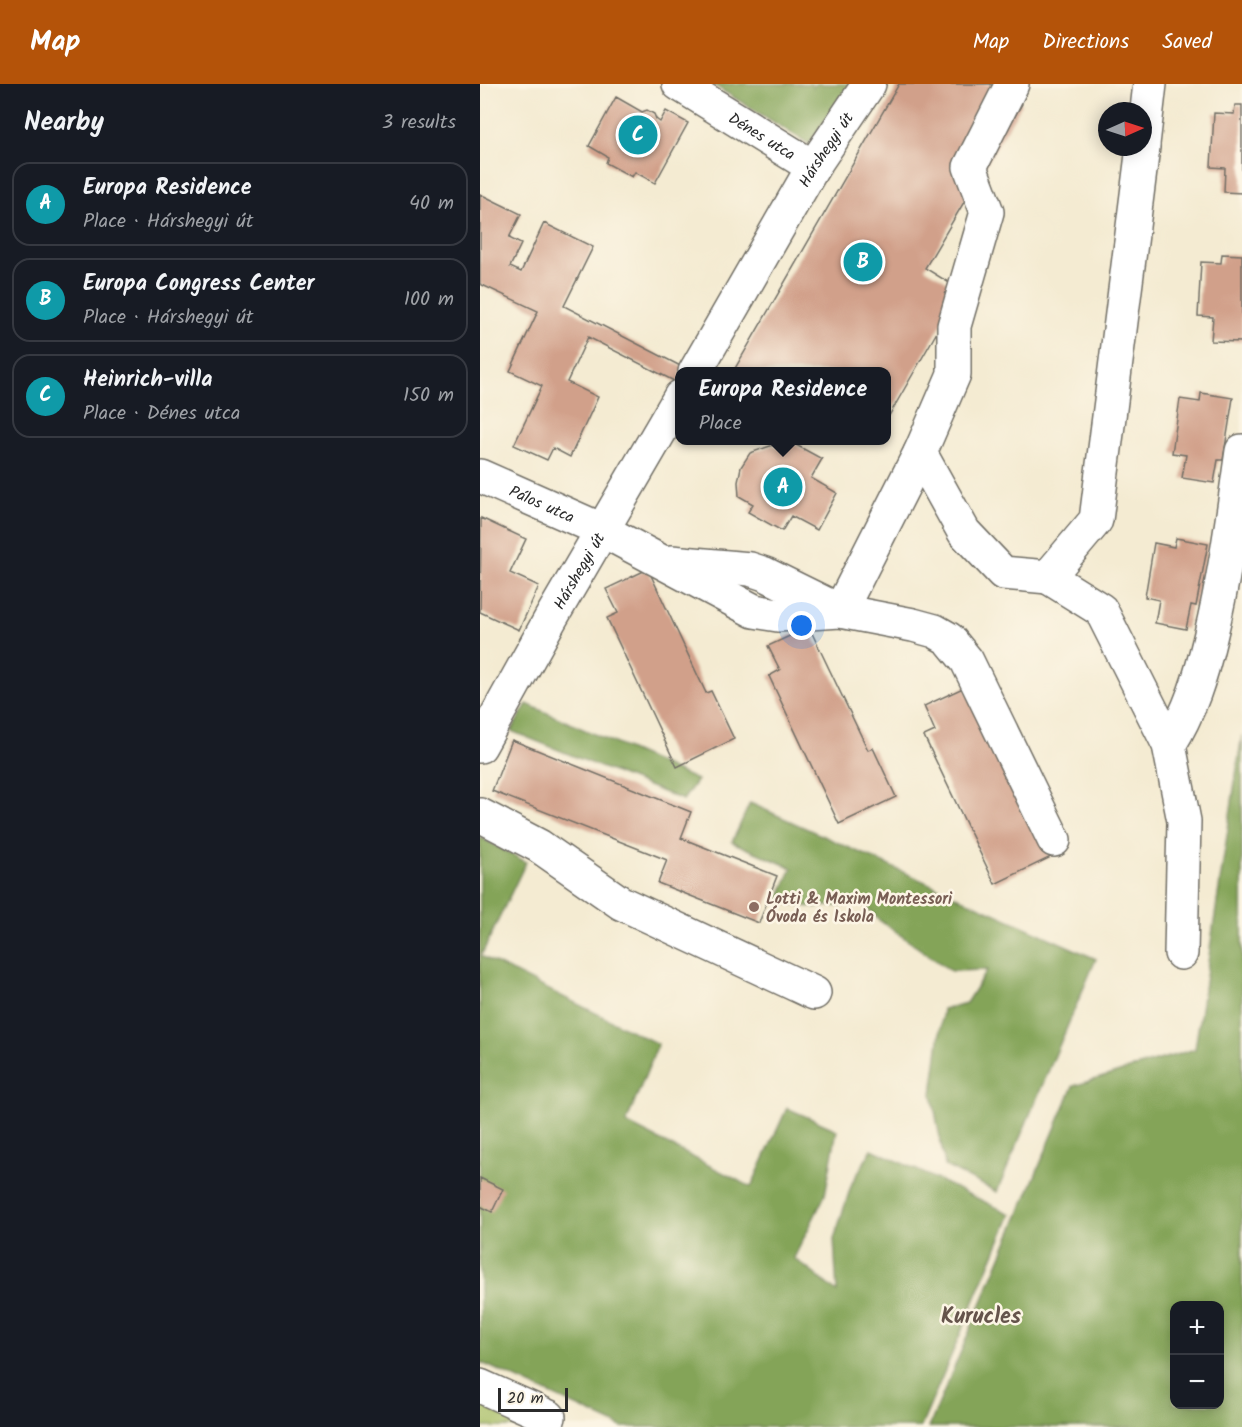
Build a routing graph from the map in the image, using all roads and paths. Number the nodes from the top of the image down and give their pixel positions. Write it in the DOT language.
graph roads {
  1 [pos="679,84"];
  2 [pos="868,84"];
  3 [pos="1012,84"];
  4 [pos="1150,84"];
  5 [pos="1148,102"];
  6 [pos="1142,156"];
  7 [pos="813,167"];
  8 [pos="697,367"];
  9 [pos="675,407"];
  10 [pos="1242,451"];
  11 [pos="920,453"];
  12 [pos="480,476"];
  13 [pos="603,530"];
  14 [pos="1048,577"];
  15 [pos="840,611"];
  16 [pos="1169,745"];
  17 [pos="480,746"];
  18 [pos="480,815"];
  19 [pos="1054,840"];
  20 [pos="1181,953"];
  21 [pos="814,993"];
  22 [pos="480,1386"];
  23 [pos="549,1417"];
  1 -- 7 [label="street, Dénes utca"];
  2 -- 7 [label="street, Hárshegyi út"];
  3 -- 11 [label="street"];
  4 -- 5 [label="street"];
  6 -- 14 [label="street"];
  7 -- 8 [label="street, Hárshegyi út"];
  9 -- 13 [label="street, Hárshegyi út"];
  10 -- 16 [label="street"];
  11 -- 14 [label="street"];
  11 -- 15 [label="street"];
  12 -- 13 [label="street, Pálos utca"];
  13 -- 15 [label="street, Pálos utca"];
  13 -- 17 [label="street, Hárshegyi út"];
  14 -- 16 [label="street"];
  15 -- 19 [label="street, Pálos utca"];
  16 -- 20 [label="street"];
  18 -- 21 [label="street"];
  22 -- 23 [label="street"];
}
